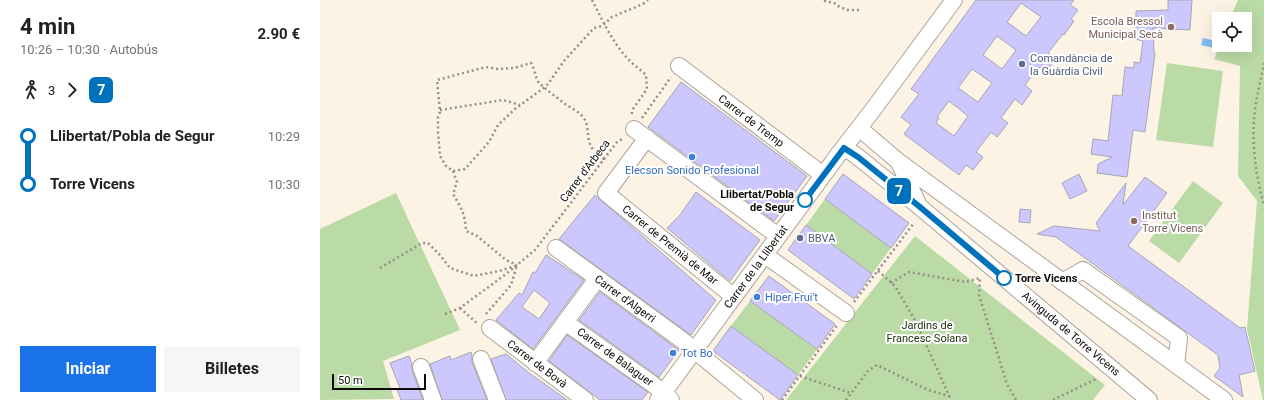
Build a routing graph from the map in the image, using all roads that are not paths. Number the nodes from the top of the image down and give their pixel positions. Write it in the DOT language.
graph roads {
  1 [pos="954,0"];
  2 [pos="679,66"];
  3 [pos="859,128"];
  4 [pos="844,148"];
  5 [pos="899,162"];
  6 [pos="823,175"];
  7 [pos="920,207"];
  8 [pos="778,236"];
  9 [pos="556,248"];
  10 [pos="765,255"];
  11 [pos="597,279"];
  12 [pos="1062,282"];
  13 [pos="734,297"];
  14 [pos="846,313"];
  15 [pos="565,322"];
  16 [pos="490,328"];
  17 [pos="694,351"];
  18 [pos="481,359"];
  19 [pos="535,363"];
  20 [pos="1176,365"];
  21 [pos="421,367"];
  22 [pos="664,398"];
  23 [pos="433,400"];
  24 [pos="497,400"];
  25 [pos="584,400"];
  26 [pos="755,400"];
  27 [pos="1149,400"];
  28 [pos="1224,400"];
  1 -- 3 [label="street, Carrer de la Llibertat"];
  2 -- 6 [label="street, Carrer de Tremp"];
  3 -- 4 [label="street, Carrer de la Llibertat"];
  3 -- 5 [label="street, Avinguda de Torre Vicens"];
  4 -- 6 [label="street, Carrer de la Llibertat"];
  4 -- 7 [label="street, Avinguda de Torre Vicens"];
  5 -- 7 [label="street, Avinguda de Torre Vicens"];
  5 -- 12 [label="street, Avinguda de Torre Vicens"];
  6 -- 8 [label="street, Carrer de la Llibertat"];
  7 -- 27 [label="street, Avinguda de Torre Vicens"];
  8 -- 10 [label="street, Carrer de la Llibertat"];
  8 -- 13 [label="street, Carrer de Premià de Mar"];
  9 -- 11 [label="street, Carrer d'Algerri"];
  10 -- 13 [label="street, Carrer de la Llibertat"];
  10 -- 14 [label="street"];
  11 -- 15 [label="street"];
  11 -- 17 [label="street, Carrer d'Algerri"];
  12 -- 20 [label="street, Avinguda de Torre Vicens"];
  12 -- 20 [label="street"];
  13 -- 17 [label="street, Carrer de la Llibertat"];
  15 -- 19 [label="street"];
  15 -- 22 [label="street, Carrer de Balaguer"];
  16 -- 19 [label="street, Carrer de Bovà"];
  17 -- 22 [label="street, Carrer de la Llibertat"];
  17 -- 26 [label="street, Carrer d'Algerri"];
  18 -- 24 [label="street"];
  19 -- 25 [label="street, Carrer de Bovà"];
  20 -- 28 [label="street, Avinguda de Torre Vicens"];
  21 -- 23 [label="street"];
}
